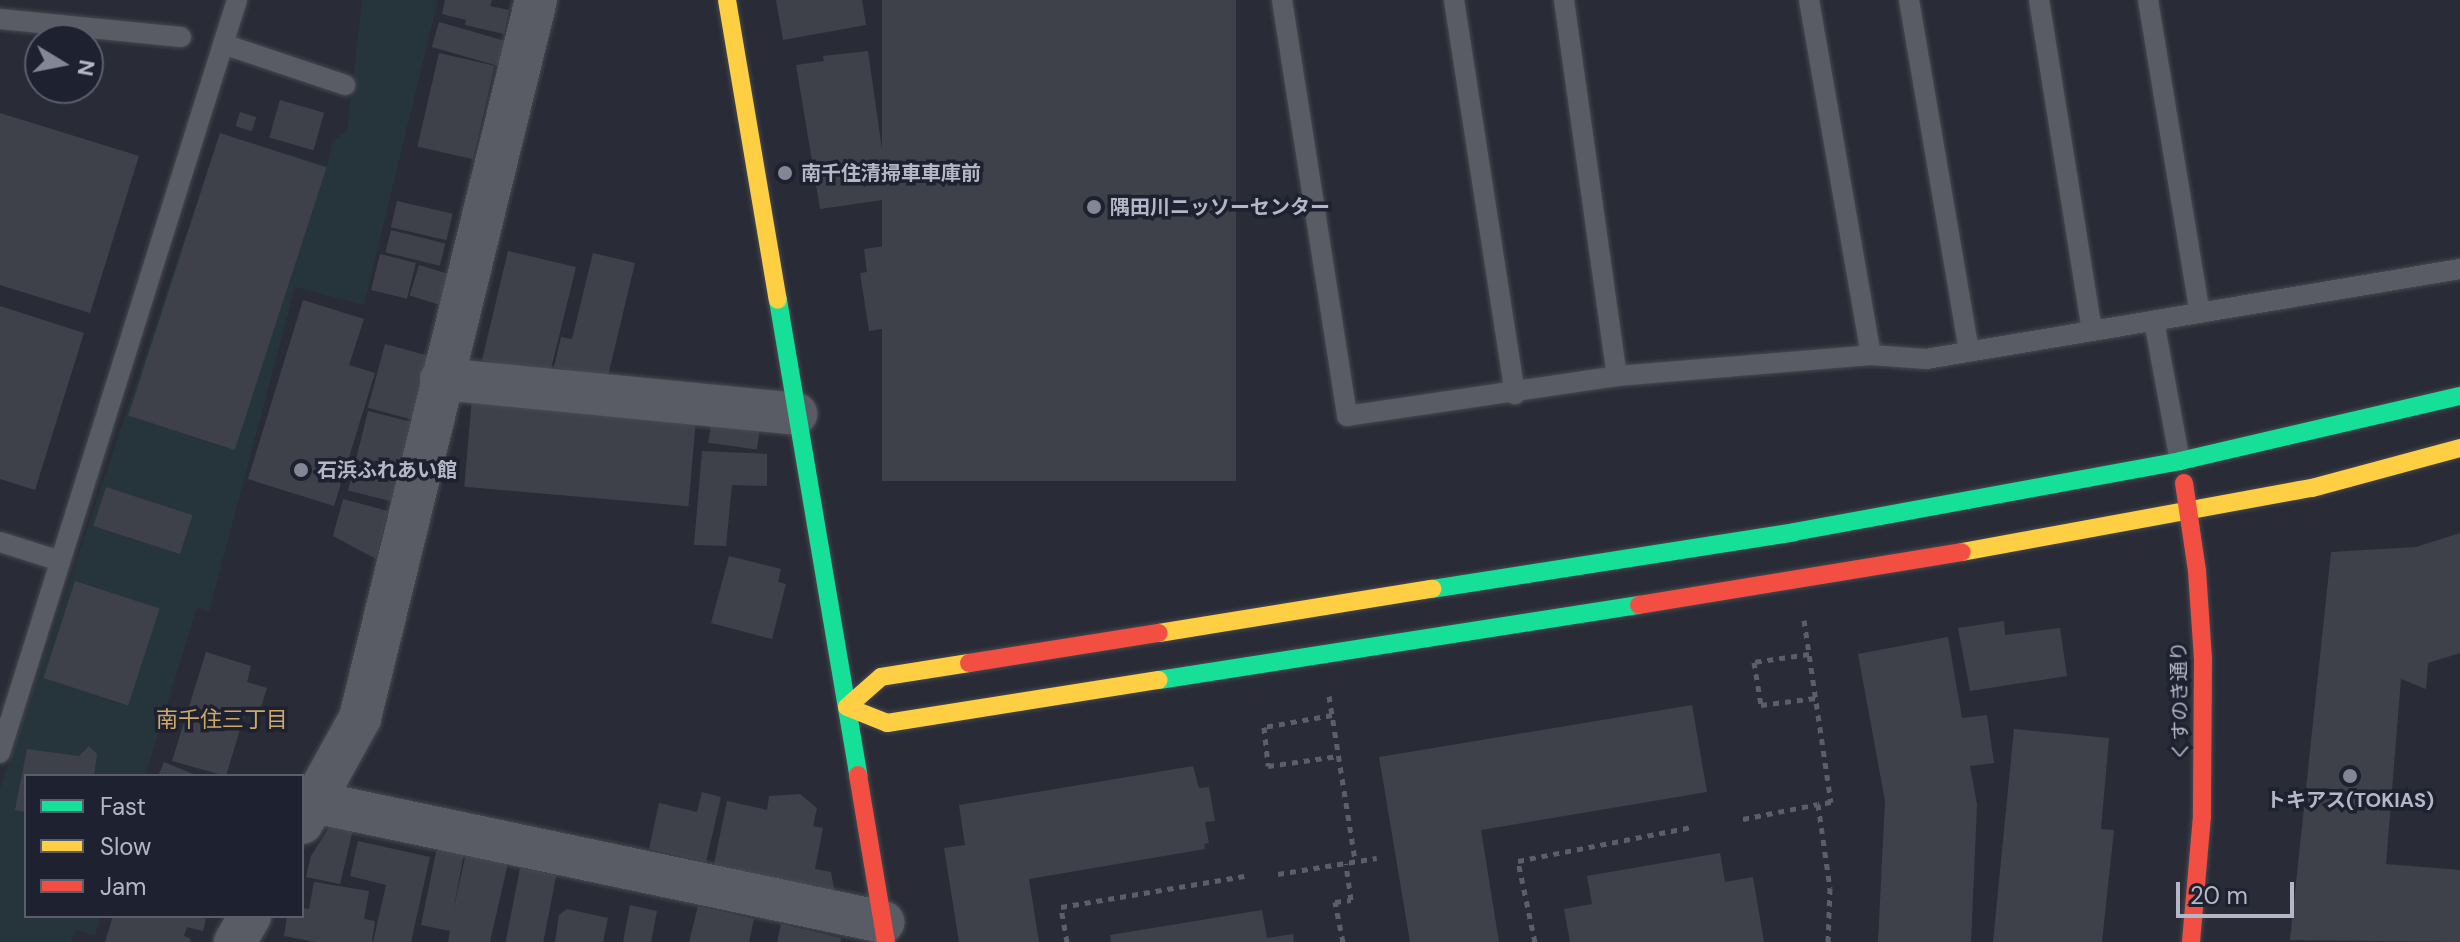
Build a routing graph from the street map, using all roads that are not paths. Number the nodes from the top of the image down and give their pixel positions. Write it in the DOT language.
graph roads {
  1 [pos="237,0"];
  2 [pos="536,0"];
  3 [pos="727,0"];
  4 [pos="1282,0"];
  5 [pos="1454,0"];
  6 [pos="1564,0"];
  7 [pos="1809,0"];
  8 [pos="1909,0"];
  9 [pos="2039,0"];
  10 [pos="2148,0"];
  11 [pos="0,19"];
  12 [pos="181,37"];
  13 [pos="223,44"];
  14 [pos="345,85"];
  15 [pos="2460,269"];
  16 [pos="2200,313"];
  17 [pos="2154,321"];
  18 [pos="2092,331"];
  19 [pos="1969,352"];
  20 [pos="1871,355"];
  21 [pos="1617,376"];
  22 [pos="441,379"];
  23 [pos="1515,394"];
  24 [pos="2460,396"];
  25 [pos="796,414"];
  26 [pos="2460,448"];
  27 [pos="2180,461"];
  28 [pos="2188,513"];
  29 [pos="0,542"];
  30 [pos="60,561"];
  31 [pos="847,707"];
  32 [pos="0,753"];
  33 [pos="308,813"];
  34 [pos="249,918"];
  35 [pos="884,932"];
  36 [pos="235,942"];
  37 [pos="2191,942"];
  1 -- 13 [label="lane"];
  2 -- 22 [label="street"];
  3 -- 25 [label="street"];
  4 -- 23 [label="lane"];
  5 -- 23 [label="lane"];
  6 -- 21 [label="lane"];
  7 -- 20 [label="lane"];
  8 -- 19 [label="lane"];
  9 -- 18 [label="lane"];
  10 -- 16 [label="lane"];
  11 -- 12 [label="lane"];
  13 -- 14 [label="lane"];
  13 -- 30 [label="lane"];
  15 -- 16 [label="lane"];
  16 -- 17 [label="lane"];
  17 -- 18 [label="lane"];
  17 -- 27 [label="lane"];
  18 -- 19 [label="lane"];
  19 -- 20 [label="lane"];
  20 -- 21 [label="lane"];
  21 -- 23 [label="lane"];
  22 -- 25 [label="street"];
  22 -- 33 [label="street"];
  24 -- 27 [label="street"];
  25 -- 31 [label="street"];
  26 -- 28 [label="street"];
  27 -- 28 [label="street, くすのき通り"];
  27 -- 31 [label="street"];
  28 -- 31 [label="street"];
  28 -- 37 [label="street, くすのき通り"];
  29 -- 30 [label="lane"];
  30 -- 32 [label="lane"];
  31 -- 35 [label="street"];
  33 -- 35 [label="street"];
  34 -- 36 [label="street"];
}
